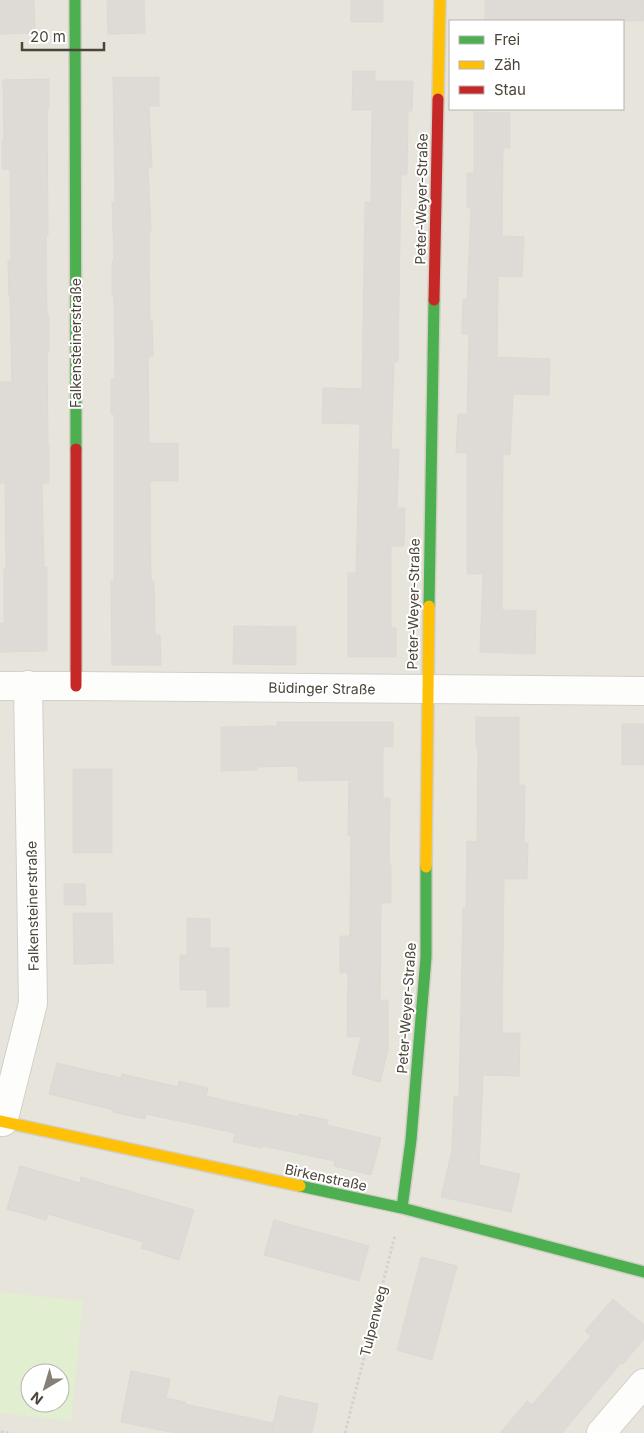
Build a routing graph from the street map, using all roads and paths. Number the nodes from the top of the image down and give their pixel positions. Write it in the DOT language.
graph roads {
  1 [pos="75,0"];
  2 [pos="440,0"];
  3 [pos="28,685"];
  4 [pos="0,686"];
  5 [pos="76,686"];
  6 [pos="427,690"];
  7 [pos="644,691"];
  8 [pos="2,1122"];
  9 [pos="402,1208"];
  10 [pos="644,1272"];
  11 [pos="644,1383"];
  12 [pos="0,1425"];
  13 [pos="2,1432"];
  14 [pos="10,1433"];
  15 [pos="345,1433"];
  16 [pos="601,1433"];
  1 -- 5 [label="street, Falkensteinerstraße"];
  2 -- 6 [label="street, Peter-Weyer-Straße"];
  3 -- 4 [label="street, Büdinger Straße"];
  3 -- 5 [label="street, Büdinger Straße"];
  3 -- 8 [label="street, Falkensteinerstraße"];
  5 -- 6 [label="street, Büdinger Straße"];
  6 -- 7 [label="street, Büdinger Straße"];
  6 -- 9 [label="street, Peter-Weyer-Straße"];
  8 -- 9 [label="street, Birkenstraße"];
  9 -- 10 [label="street, Birkenstraße"];
  9 -- 15 [label="path, Tulpenweg"];
  11 -- 16 [label="street"];
  12 -- 13 [label="path"];
  13 -- 14 [label="path"];
}
